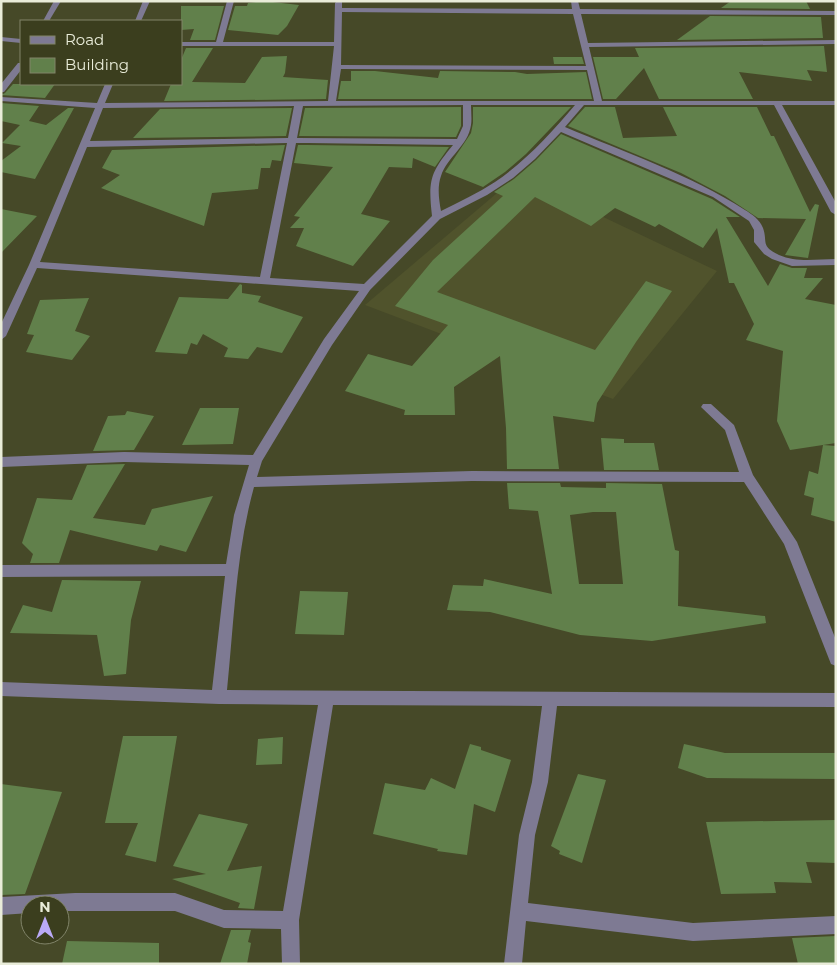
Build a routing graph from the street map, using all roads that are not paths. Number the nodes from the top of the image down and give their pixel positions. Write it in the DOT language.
graph roads {
  1 [pos="58,1"];
  2 [pos="147,1"];
  3 [pos="231,1"];
  4 [pos="574,1"];
  5 [pos="339,6"];
  6 [pos="578,11"];
  7 [pos="836,13"];
  8 [pos="47,20"];
  9 [pos="138,20"];
  10 [pos="1,39"];
  11 [pos="20,42"];
  12 [pos="836,42"];
  13 [pos="182,44"];
  14 [pos="219,44"];
  15 [pos="336,44"];
  16 [pos="586,44"];
  17 [pos="20,66"];
  18 [pos="337,66"];
  19 [pos="591,68"];
  20 [pos="109,85"];
  21 [pos="1,90"];
  22 [pos="1,99"];
  23 [pos="299,103"];
  24 [pos="332,103"];
  25 [pos="467,103"];
  26 [pos="599,103"];
  27 [pos="836,103"];
  28 [pos="581,104"];
  29 [pos="777,104"];
  30 [pos="99,106"];
  31 [pos="559,128"];
  32 [pos="293,140"];
  33 [pos="460,142"];
  34 [pos="83,144"];
  35 [pos="836,212"];
  36 [pos="437,217"];
  37 [pos="836,262"];
  38 [pos="34,265"];
  39 [pos="264,280"];
  40 [pos="366,288"];
  41 [pos="1,336"];
  42 [pos="707,407"];
  43 [pos="256,460"];
  44 [pos="1,462"];
  45 [pos="747,477"];
  46 [pos="250,482"];
  47 [pos="232,570"];
  48 [pos="1,571"];
  49 [pos="836,659"];
  50 [pos="1,689"];
  51 [pos="219,697"];
  52 [pos="328,697"];
  53 [pos="550,700"];
  54 [pos="836,700"];
  55 [pos="1,906"];
  56 [pos="519,911"];
  57 [pos="290,920"];
  58 [pos="836,925"];
  59 [pos="291,964"];
  60 [pos="513,964"];
  1 -- 8 [label="street"];
  2 -- 9 [label="street"];
  3 -- 14 [label="street"];
  4 -- 6 [label="street"];
  5 -- 6 [label="street"];
  5 -- 15 [label="street"];
  6 -- 7 [label="street"];
  6 -- 16 [label="street"];
  10 -- 11 [label="street"];
  12 -- 16 [label="street"];
  13 -- 14 [label="street"];
  14 -- 15 [label="street"];
  15 -- 18 [label="street"];
  16 -- 19 [label="street"];
  17 -- 21 [label="street"];
  18 -- 19 [label="street"];
  18 -- 24 [label="street"];
  19 -- 26 [label="street"];
  20 -- 30 [label="street"];
  22 -- 30 [label="street"];
  23 -- 24 [label="street"];
  23 -- 30 [label="street"];
  23 -- 32 [label="street"];
  24 -- 25 [label="street"];
  25 -- 28 [label="street"];
  25 -- 33 [label="street"];
  26 -- 28 [label="street"];
  26 -- 29 [label="street"];
  27 -- 29 [label="street"];
  28 -- 31 [label="street"];
  29 -- 35 [label="street"];
  30 -- 34 [label="street"];
  31 -- 36 [label="street"];
  31 -- 37 [label="street"];
  32 -- 33 [label="street"];
  32 -- 34 [label="street"];
  32 -- 39 [label="street"];
  33 -- 36 [label="street"];
  34 -- 38 [label="street"];
  36 -- 40 [label="street"];
  38 -- 39 [label="street"];
  38 -- 41 [label="street"];
  39 -- 40 [label="street"];
  40 -- 43 [label="street"];
  42 -- 45 [label="street"];
  43 -- 44 [label="street"];
  43 -- 46 [label="street"];
  45 -- 46 [label="street"];
  45 -- 49 [label="street"];
  46 -- 47 [label="street"];
  47 -- 48 [label="street"];
  47 -- 51 [label="street"];
  50 -- 51 [label="street"];
  51 -- 52 [label="street"];
  52 -- 53 [label="street"];
  52 -- 57 [label="street"];
  53 -- 54 [label="street"];
  53 -- 56 [label="street"];
  55 -- 57 [label="street"];
  56 -- 58 [label="street"];
  56 -- 60 [label="street"];
  57 -- 59 [label="street"];
}
